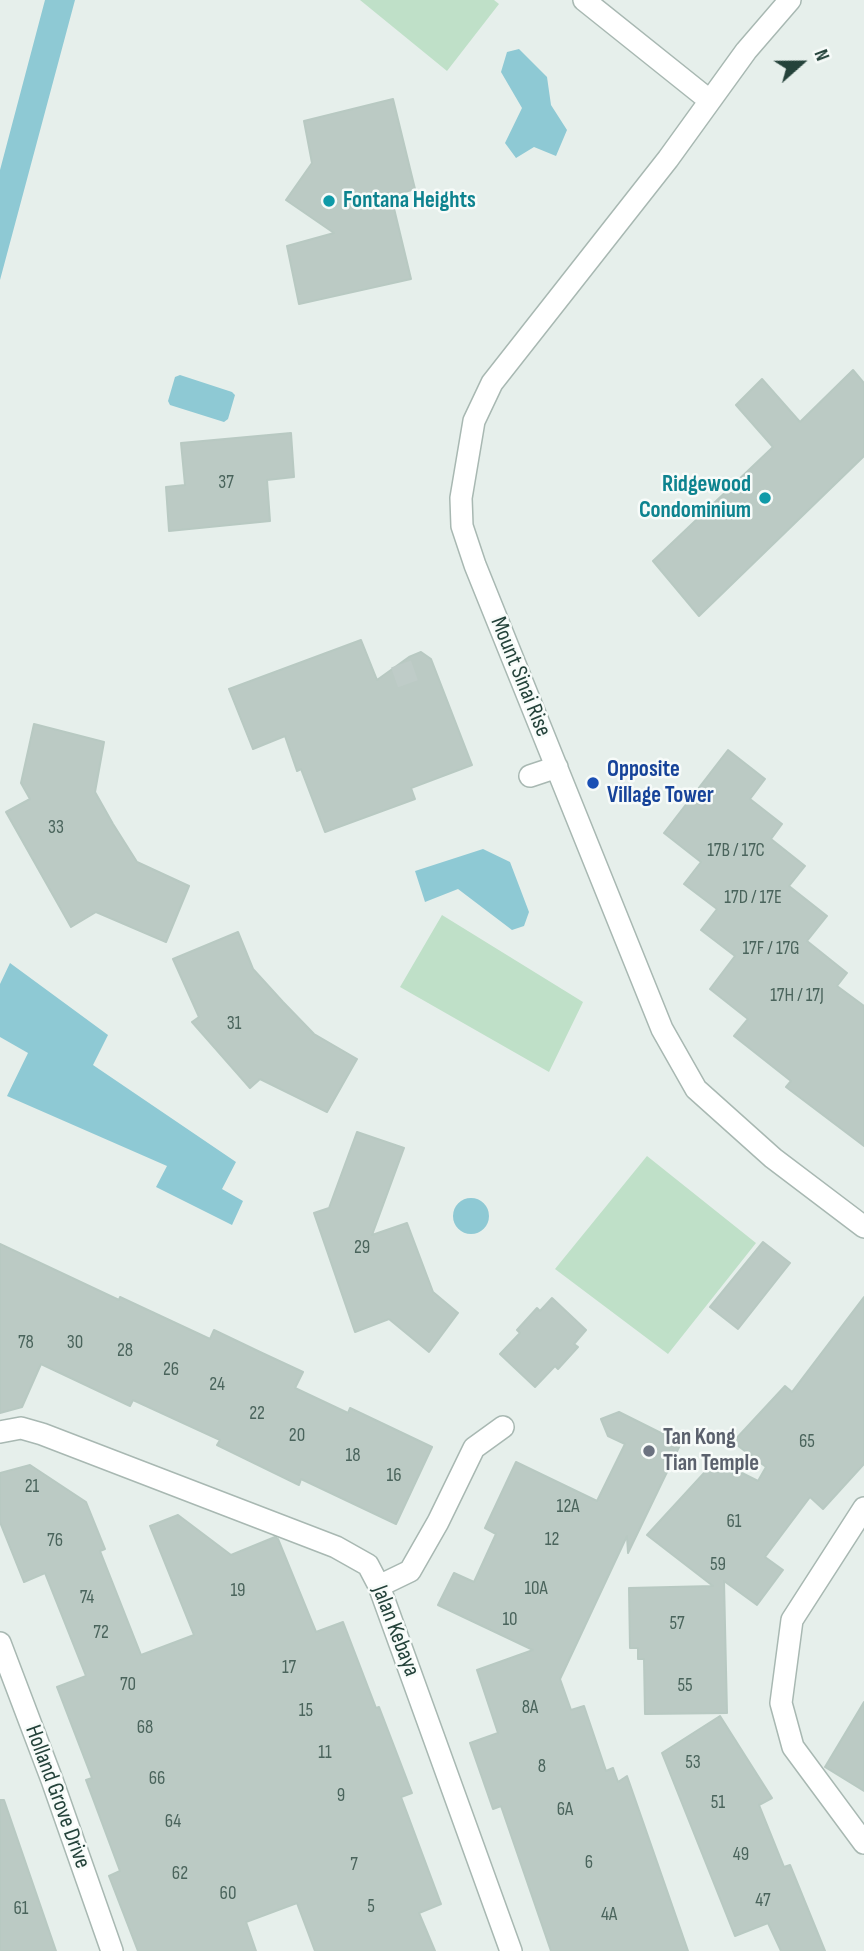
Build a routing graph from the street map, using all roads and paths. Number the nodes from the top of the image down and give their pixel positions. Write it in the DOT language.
graph roads {
  1 [pos="584,0"];
  2 [pos="790,0"];
  3 [pos="709,100"];
  4 [pos="557,767"];
  5 [pos="530,776"];
  6 [pos="864,1227"];
  7 [pos="503,1427"];
  8 [pos="0,1432"];
  9 [pos="864,1508"];
  10 [pos="379,1586"];
  11 [pos="0,1643"];
  12 [pos="864,1843"];
  13 [pos="112,1951"];
  14 [pos="511,1951"];
  1 -- 3 [label="street"];
  2 -- 3 [label="street, Mount Sinai Rise"];
  3 -- 4 [label="street, Mount Sinai Rise"];
  4 -- 5 [label="street"];
  4 -- 6 [label="street, Mount Sinai Rise"];
  7 -- 10 [label="street"];
  8 -- 10 [label="street, Jalan Kebaya"];
  9 -- 12 [label="street"];
  10 -- 14 [label="street, Jalan Kebaya"];
  11 -- 13 [label="street, Holland Grove Drive"];
}
